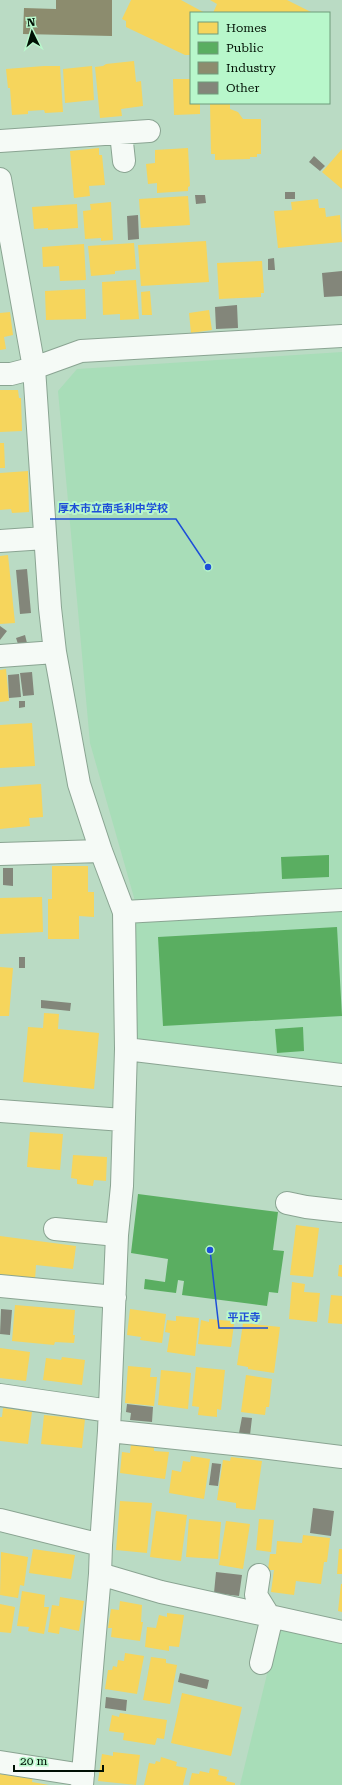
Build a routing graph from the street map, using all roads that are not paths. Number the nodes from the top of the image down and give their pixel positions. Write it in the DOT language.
graph roads {
  1 [pos="149,131"];
  2 [pos="122,133"];
  3 [pos="0,141"];
  4 [pos="124,161"];
  5 [pos="1,184"];
  6 [pos="342,336"];
  7 [pos="34,368"];
  8 [pos="0,374"];
  9 [pos="45,538"];
  10 [pos="0,541"];
  11 [pos="55,652"];
  12 [pos="0,656"];
  13 [pos="101,851"];
  14 [pos="0,854"];
  15 [pos="342,900"];
  16 [pos="124,912"];
  17 [pos="126,1049"];
  18 [pos="342,1075"];
  19 [pos="0,1111"];
  20 [pos="122,1120"];
  21 [pos="287,1203"];
  22 [pos="342,1211"];
  23 [pos="55,1229"];
  24 [pos="117,1235"];
  25 [pos="0,1286"];
  26 [pos="115,1297"];
  27 [pos="0,1396"];
  28 [pos="109,1421"];
  29 [pos="342,1458"];
  30 [pos="0,1520"];
  31 [pos="101,1545"];
  32 [pos="100,1574"];
  33 [pos="259,1575"];
  34 [pos="269,1616"];
  35 [pos="342,1632"];
  36 [pos="261,1663"];
  37 [pos="0,1762"];
  38 [pos="82,1780"];
  1 -- 2 [label="street"];
  2 -- 3 [label="street"];
  2 -- 4 [label="street"];
  5 -- 7 [label="street"];
  6 -- 7 [label="street"];
  7 -- 8 [label="street"];
  7 -- 9 [label="street"];
  9 -- 10 [label="street"];
  9 -- 11 [label="street"];
  11 -- 12 [label="street"];
  11 -- 13 [label="street"];
  13 -- 14 [label="street"];
  13 -- 16 [label="street"];
  15 -- 16 [label="street"];
  16 -- 17 [label="street"];
  17 -- 18 [label="street"];
  17 -- 20 [label="street"];
  19 -- 20 [label="street"];
  20 -- 24 [label="street"];
  21 -- 22 [label="street"];
  23 -- 24 [label="street"];
  24 -- 26 [label="street"];
  25 -- 26 [label="street"];
  26 -- 28 [label="street"];
  27 -- 28 [label="street"];
  28 -- 29 [label="street"];
  28 -- 31 [label="street"];
  30 -- 31 [label="street"];
  31 -- 32 [label="street"];
  32 -- 34 [label="street"];
  32 -- 38 [label="street"];
  33 -- 34 [label="street"];
  34 -- 35 [label="street"];
  34 -- 36 [label="street"];
  37 -- 38 [label="street"];
}
